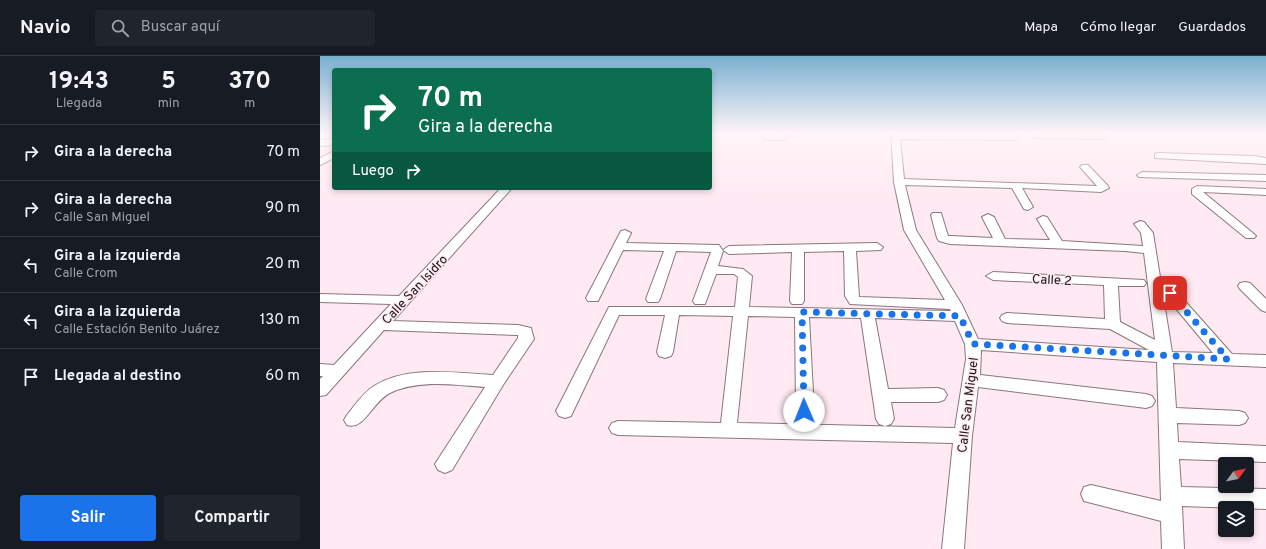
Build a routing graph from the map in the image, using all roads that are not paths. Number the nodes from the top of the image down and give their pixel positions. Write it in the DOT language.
graph roads {
  1 [pos="330,156"];
  2 [pos="897,156"];
  3 [pos="1158,156"];
  4 [pos="1266,157"];
  5 [pos="1254,159"];
  6 [pos="1266,161"];
  7 [pos="320,162"];
  8 [pos="1084,167"];
  9 [pos="1142,175"];
  10 [pos="1266,178"];
  11 [pos="899,182"];
  12 [pos="1017,182"];
  13 [pos="506,190"];
  14 [pos="1264,193"];
  15 [pos="1028,207"];
  16 [pos="938,215"];
  17 [pos="988,217"];
  18 [pos="1043,219"];
  19 [pos="1140,224"];
  20 [pos="625,234"];
  21 [pos="1250,236"];
  22 [pos="1001,243"];
  23 [pos="1059,244"];
  24 [pos="618,246"];
  25 [pos="876,246"];
  26 [pos="670,247"];
  27 [pos="850,248"];
  28 [pos="798,249"];
  29 [pos="1149,250"];
  30 [pos="723,251"];
  31 [pos="711,270"];
  32 [pos="993,276"];
  33 [pos="1111,282"];
  34 [pos="1139,283"];
  35 [pos="1245,286"];
  36 [pos="1170,293"];
  37 [pos="320,298"];
  38 [pos="593,298"];
  39 [pos="653,299"];
  40 [pos="404,300"];
  41 [pos="700,300"];
  42 [pos="800,306"];
  43 [pos="1266,307"];
  44 [pos="673,311"];
  45 [pos="957,311"];
  46 [pos="740,312"];
  47 [pos="867,313"];
  48 [pos="1007,318"];
  49 [pos="1113,324"];
  50 [pos="381,325"];
  51 [pos="973,344"];
  52 [pos="665,352"];
  53 [pos="1164,354"];
  54 [pos="1228,359"];
  55 [pos="1266,361"];
  56 [pos="320,370"];
  57 [pos="338,371"];
  58 [pos="971,380"];
  59 [pos="497,381"];
  60 [pos="320,390"];
  61 [pos="938,395"];
  62 [pos="882,396"];
  63 [pos="1146,401"];
  64 [pos="566,411"];
  65 [pos="804,411"];
  66 [pos="1167,415"];
  67 [pos="1239,418"];
  68 [pos="885,419"];
  69 [pos="353,420"];
  70 [pos="729,421"];
  71 [pos="618,428"];
  72 [pos="963,436"];
  73 [pos="1168,450"];
  74 [pos="1266,454"];
  75 [pos="445,464"];
  76 [pos="1091,494"];
  77 [pos="1266,499"];
  78 [pos="1171,505"];
  79 [pos="953,549"];
  80 [pos="1173,549"];
  1 -- 7 [label="street"];
  2 -- 11 [label="street, Calle San Miguel"];
  3 -- 5 [label="street"];
  4 -- 5 [label="street"];
  5 -- 6 [label="street"];
  8 -- 12 [label="street"];
  9 -- 10 [label="street"];
  11 -- 12 [label="street"];
  11 -- 45 [label="street, Calle San Miguel"];
  12 -- 15 [label="street"];
  13 -- 40 [label="street, Calle San Isidro"];
  14 -- 21 [label="street"];
  16 -- 22 [label="street"];
  17 -- 22 [label="street"];
  18 -- 23 [label="street"];
  19 -- 29 [label="street"];
  20 -- 24 [label="street"];
  22 -- 23 [label="street"];
  23 -- 29 [label="street"];
  24 -- 26 [label="street"];
  24 -- 38 [label="street"];
  25 -- 27 [label="street"];
  26 -- 30 [label="street"];
  26 -- 39 [label="street"];
  27 -- 28 [label="street"];
  27 -- 45 [label="street"];
  28 -- 30 [label="street"];
  28 -- 42 [label="street"];
  29 -- 53 [label="street"];
  30 -- 31 [label="street"];
  31 -- 41 [label="street"];
  31 -- 46 [label="street"];
  32 -- 33 [label="street, Calle 2"];
  33 -- 34 [label="street, Calle 2"];
  33 -- 49 [label="street"];
  35 -- 43 [label="street"];
  36 -- 54 [label="street"];
  37 -- 40 [label="street"];
  40 -- 50 [label="street, Calle San Isidro"];
  42 -- 46 [label="street"];
  42 -- 47 [label="street"];
  42 -- 65 [label="street"];
  44 -- 46 [label="street"];
  44 -- 52 [label="street"];
  44 -- 64 [label="street"];
  45 -- 47 [label="street"];
  45 -- 51 [label="street, Calle San Miguel"];
  46 -- 70 [label="street"];
  47 -- 62 [label="street"];
  48 -- 49 [label="street"];
  49 -- 53 [label="street"];
  50 -- 57 [label="street, Calle San Isidro"];
  50 -- 59 [label="street"];
  51 -- 53 [label="street"];
  51 -- 58 [label="street, Calle San Miguel"];
  53 -- 54 [label="street"];
  53 -- 66 [label="street"];
  54 -- 55 [label="street"];
  56 -- 57 [label="street"];
  57 -- 60 [label="street, Calle San Isidro"];
  58 -- 63 [label="street"];
  58 -- 72 [label="street, Calle San Miguel"];
  59 -- 69 [label="street"];
  59 -- 75 [label="street"];
  61 -- 62 [label="street"];
  62 -- 68 [label="street"];
  66 -- 67 [label="street"];
  66 -- 73 [label="street"];
  71 -- 72 [label="street"];
  72 -- 79 [label="street, Calle San Miguel"];
  73 -- 74 [label="street"];
  73 -- 78 [label="street"];
  76 -- 78 [label="street"];
  77 -- 78 [label="street"];
  78 -- 80 [label="street"];
}
